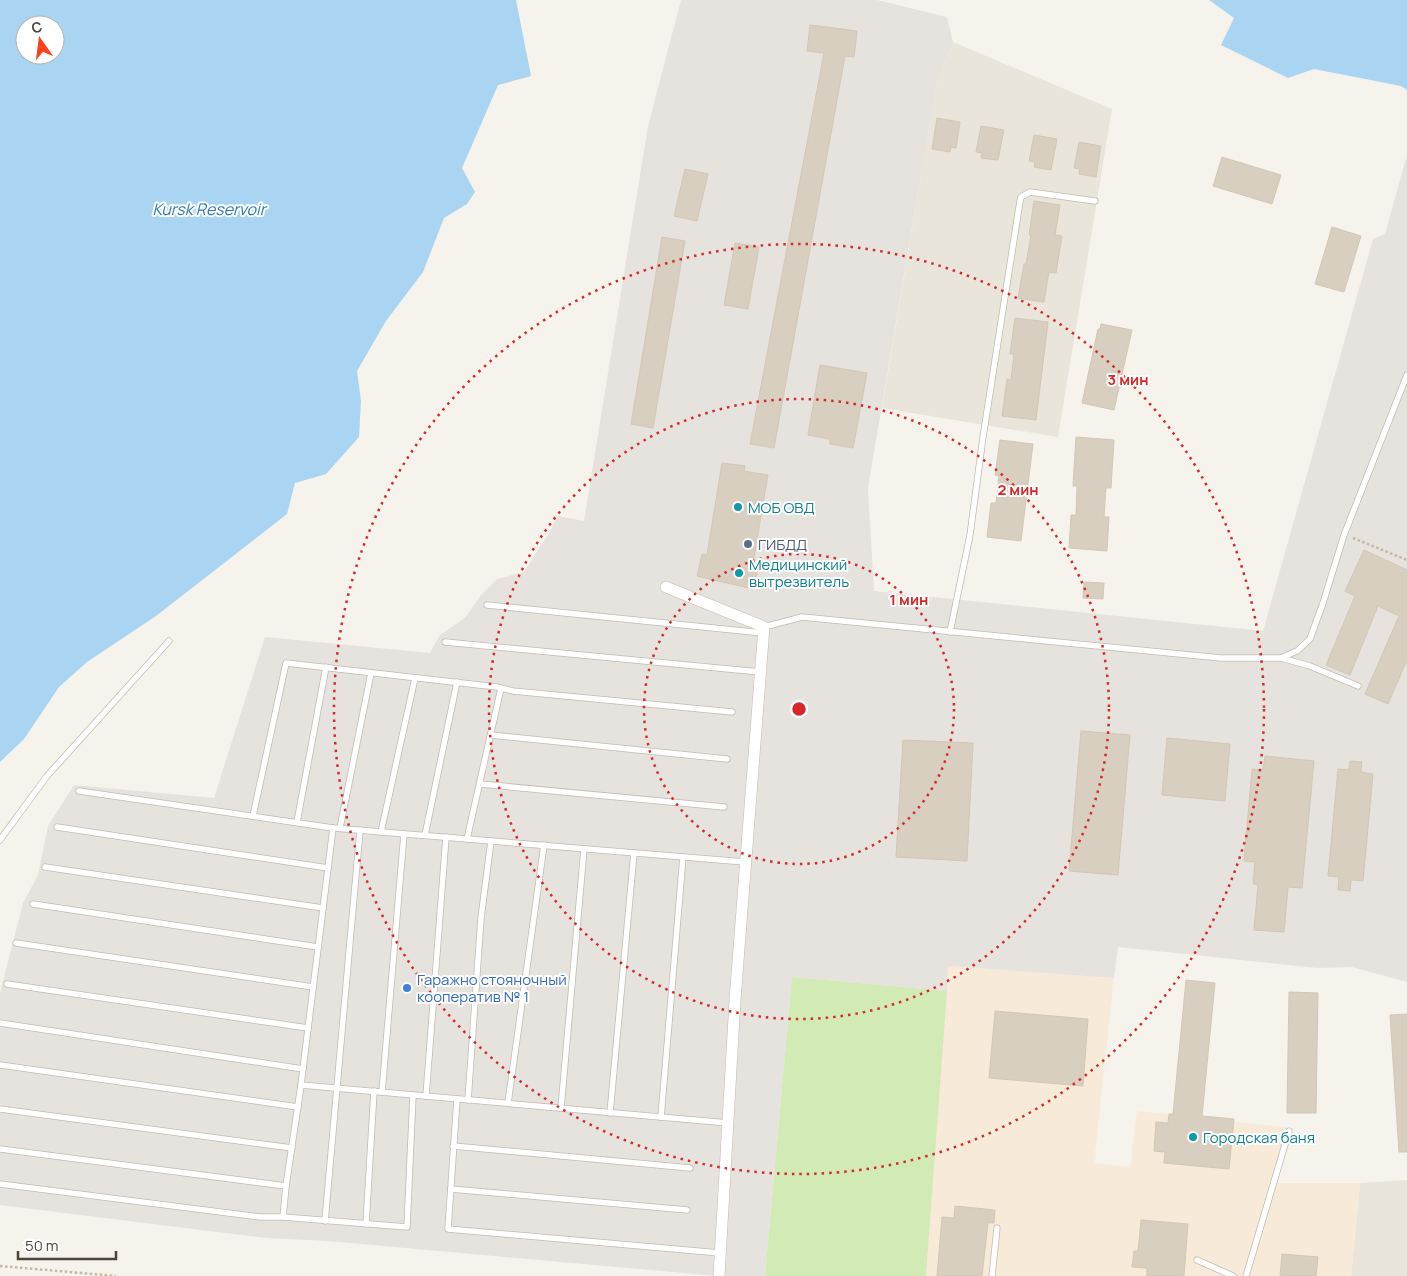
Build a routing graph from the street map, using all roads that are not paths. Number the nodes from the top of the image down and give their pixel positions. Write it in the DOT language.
graph roads {
  1 [pos="1094,201"];
  2 [pos="1407,375"];
  3 [pos="666,587"];
  4 [pos="487,605"];
  5 [pos="763,630"];
  6 [pos="950,632"];
  7 [pos="169,641"];
  8 [pos="445,642"];
  9 [pos="1281,658"];
  10 [pos="326,668"];
  11 [pos="760,672"];
  12 [pos="371,673"];
  13 [pos="415,678"];
  14 [pos="457,682"];
  15 [pos="1358,686"];
  16 [pos="501,688"];
  17 [pos="732,712"];
  18 [pos="491,735"];
  19 [pos="727,760"];
  20 [pos="480,784"];
  21 [pos="79,791"];
  22 [pos="724,807"];
  23 [pos="253,816"];
  24 [pos="297,822"];
  25 [pos="57,827"];
  26 [pos="333,828"];
  27 [pos="340,828"];
  28 [pos="360,830"];
  29 [pos="381,832"];
  30 [pos="404,834"];
  31 [pos="425,835"];
  32 [pos="446,837"];
  33 [pos="468,839"];
  34 [pos="0,840"];
  35 [pos="492,841"];
  36 [pos="544,845"];
  37 [pos="584,848"];
  38 [pos="634,853"];
  39 [pos="684,857"];
  40 [pos="745,862"];
  41 [pos="45,867"];
  42 [pos="328,868"];
  43 [pos="33,904"];
  44 [pos="323,908"];
  45 [pos="16,943"];
  46 [pos="318,947"];
  47 [pos="7,984"];
  48 [pos="313,987"];
  49 [pos="0,1023"];
  50 [pos="308,1028"];
  51 [pos="0,1065"];
  52 [pos="303,1069"];
  53 [pos="301,1085"];
  54 [pos="337,1088"];
  55 [pos="374,1091"];
  56 [pos="382,1092"];
  57 [pos="413,1095"];
  58 [pos="426,1096"];
  59 [pos="457,1099"];
  60 [pos="468,1100"];
  61 [pos="508,1103"];
  62 [pos="298,1108"];
  63 [pos="561,1108"];
  64 [pos="0,1109"];
  65 [pos="610,1113"];
  66 [pos="661,1117"];
  67 [pos="728,1123"];
  68 [pos="1289,1131"];
  69 [pos="454,1146"];
  70 [pos="292,1148"];
  71 [pos="0,1149"];
  72 [pos="690,1168"];
  73 [pos="0,1184"];
  74 [pos="286,1186"];
  75 [pos="451,1189"];
  76 [pos="687,1210"];
  77 [pos="283,1217"];
  78 [pos="325,1221"];
  79 [pos="366,1224"];
  80 [pos="997,1228"];
  81 [pos="720,1253"];
  82 [pos="1197,1260"];
  83 [pos="720,1276"];
  84 [pos="992,1276"];
  85 [pos="1233,1276"];
  86 [pos="1246,1276"];
  1 -- 6 [label="lane"];
  2 -- 9 [label="lane"];
  3 -- 5 [label="street"];
  4 -- 5 [label="lane"];
  5 -- 6 [label="lane"];
  5 -- 11 [label="street"];
  6 -- 9 [label="lane"];
  7 -- 34 [label="lane"];
  8 -- 11 [label="lane"];
  9 -- 15 [label="lane"];
  10 -- 12 [label="lane"];
  10 -- 23 [label="lane"];
  10 -- 24 [label="lane"];
  11 -- 40 [label="street"];
  12 -- 13 [label="lane"];
  12 -- 27 [label="lane"];
  13 -- 14 [label="lane"];
  13 -- 29 [label="lane"];
  14 -- 16 [label="lane"];
  14 -- 31 [label="lane"];
  16 -- 17 [label="lane"];
  16 -- 18 [label="lane"];
  18 -- 19 [label="lane"];
  18 -- 20 [label="lane"];
  20 -- 22 [label="lane"];
  20 -- 33 [label="lane"];
  21 -- 23 [label="lane"];
  23 -- 24 [label="lane"];
  24 -- 26 [label="lane"];
  25 -- 42 [label="lane"];
  26 -- 27 [label="lane"];
  26 -- 42 [label="lane"];
  27 -- 28 [label="lane"];
  28 -- 29 [label="lane"];
  28 -- 54 [label="lane"];
  29 -- 30 [label="lane"];
  30 -- 31 [label="lane"];
  30 -- 56 [label="lane"];
  31 -- 32 [label="lane"];
  32 -- 33 [label="lane"];
  32 -- 58 [label="lane"];
  33 -- 35 [label="lane"];
  35 -- 36 [label="lane"];
  35 -- 60 [label="lane"];
  36 -- 37 [label="lane"];
  36 -- 61 [label="lane"];
  37 -- 38 [label="lane"];
  37 -- 63 [label="lane"];
  38 -- 39 [label="lane"];
  38 -- 65 [label="lane"];
  39 -- 40 [label="lane"];
  39 -- 66 [label="lane"];
  40 -- 67 [label="street"];
  41 -- 44 [label="lane"];
  42 -- 44 [label="lane"];
  43 -- 46 [label="lane"];
  44 -- 46 [label="lane"];
  45 -- 48 [label="lane"];
  46 -- 48 [label="lane"];
  47 -- 50 [label="lane"];
  48 -- 50 [label="lane"];
  49 -- 52 [label="lane"];
  50 -- 52 [label="lane"];
  51 -- 62 [label="lane"];
  52 -- 53 [label="lane"];
  53 -- 54 [label="lane"];
  53 -- 62 [label="lane"];
  54 -- 55 [label="lane"];
  54 -- 78 [label="lane"];
  55 -- 56 [label="lane"];
  55 -- 79 [label="lane"];
  56 -- 57 [label="lane"];
  57 -- 58 [label="lane"];
  57 -- 79 [label="lane"];
  58 -- 59 [label="lane"];
  59 -- 60 [label="lane"];
  59 -- 69 [label="lane"];
  60 -- 61 [label="lane"];
  61 -- 63 [label="lane"];
  62 -- 70 [label="lane"];
  63 -- 65 [label="lane"];
  64 -- 70 [label="lane"];
  65 -- 66 [label="lane"];
  66 -- 67 [label="lane"];
  67 -- 81 [label="street"];
  68 -- 86 [label="lane"];
  69 -- 72 [label="lane"];
  69 -- 75 [label="lane"];
  70 -- 74 [label="lane"];
  71 -- 74 [label="lane"];
  73 -- 77 [label="lane"];
  74 -- 77 [label="lane"];
  75 -- 76 [label="lane"];
  75 -- 81 [label="lane"];
  77 -- 78 [label="lane"];
  78 -- 79 [label="lane"];
  80 -- 84 [label="lane"];
  81 -- 83 [label="street"];
  82 -- 85 [label="lane"];
}
